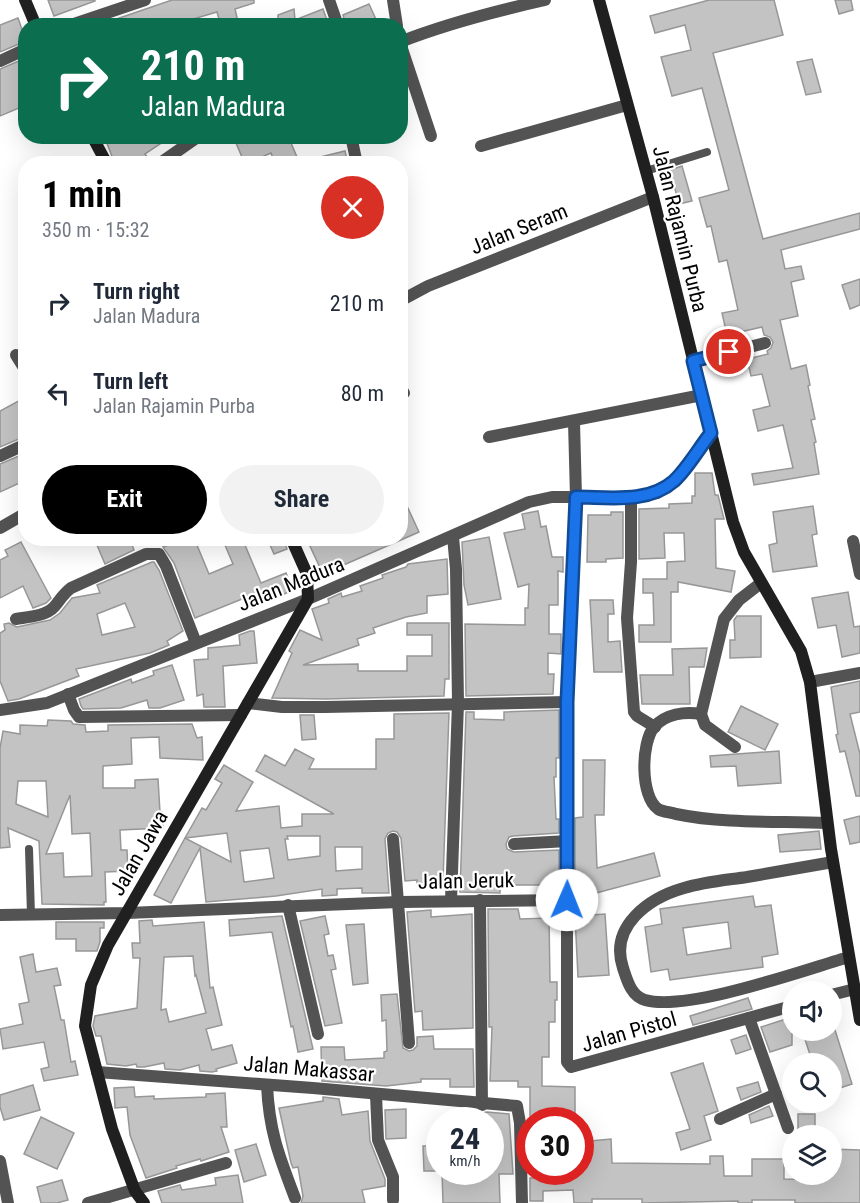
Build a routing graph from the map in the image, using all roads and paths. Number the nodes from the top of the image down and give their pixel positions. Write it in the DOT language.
graph roads {
  1 [pos="25,0"];
  2 [pos="145,0"];
  3 [pos="329,0"];
  4 [pos="393,0"];
  5 [pos="545,0"];
  6 [pos="599,0"];
  7 [pos="33,18"];
  8 [pos="92,18"];
  9 [pos="335,18"];
  10 [pos="396,18"];
  11 [pos="408,40"];
  12 [pos="18,53"];
  13 [pos="0,61"];
  14 [pos="408,68"];
  15 [pos="627,105"];
  16 [pos="430,136"];
  17 [pos="188,144"];
  18 [pos="482,146"];
  19 [pos="707,152"];
  20 [pos="170,156"];
  21 [pos="646,171"];
  22 [pos="652,197"];
  23 [pos="408,297"];
  24 [pos="765,343"];
  25 [pos="16,355"];
  26 [pos="18,358"];
  27 [pos="693,361"];
  28 [pos="702,395"];
  29 [pos="574,422"];
  30 [pos="711,433"];
  31 [pos="489,437"];
  32 [pos="18,448"];
  33 [pos="0,456"];
  34 [pos="576,497"];
  35 [pos="631,497"];
  36 [pos="18,518"];
  37 [pos="0,528"];
  38 [pos="453,537"];
  39 [pos="852,541"];
  40 [pos="295,546"];
  41 [pos="860,574"];
  42 [pos="760,583"];
  43 [pos="308,598"];
  44 [pos="16,619"];
  45 [pos="196,643"];
  46 [pos="860,673"];
  47 [pos="810,682"];
  48 [pos="68,694"];
  49 [pos="567,702"];
  50 [pos="248,703"];
  51 [pos="458,703"];
  52 [pos="0,710"];
  53 [pos="701,714"];
  54 [pos="241,715"];
  55 [pos="655,727"];
  56 [pos="735,747"];
  57 [pos="827,822"];
  58 [pos="393,839"];
  59 [pos="568,841"];
  60 [pos="514,844"];
  61 [pos="29,849"];
  62 [pos="833,862"];
  63 [pos="480,900"];
  64 [pos="567,900"];
  65 [pos="451,901"];
  66 [pos="399,902"];
  67 [pos="288,905"];
  68 [pos="127,913"];
  69 [pos="0,915"];
  70 [pos="31,915"];
  71 [pos="849,957"];
  72 [pos="855,989"];
  73 [pos="842,992"];
  74 [pos="782,1009"];
  75 [pos="749,1018"];
  76 [pos="860,1020"];
  77 [pos="318,1034"];
  78 [pos="409,1043"];
  79 [pos="97,1072"];
  80 [pos="267,1085"];
  81 [pos="776,1094"];
  82 [pos="376,1095"];
  83 [pos="482,1105"];
  84 [pos="720,1119"];
  85 [pos="787,1125"];
  86 [pos="0,1161"];
  87 [pos="226,1163"];
  88 [pos="135,1191"];
  89 [pos="296,1198"];
  90 [pos="393,1200"];
  91 [pos="8,1203"];
  92 [pos="88,1203"];
  93 [pos="144,1203"];
  94 [pos="522,1203"];
  1 -- 7 [label="street"];
  2 -- 8 [label="street"];
  3 -- 9 [label="street"];
  4 -- 10 [label="street"];
  5 -- 11 [label="street"];
  6 -- 15 [label="street, Jalan Rajamin Purba"];
  12 -- 13 [label="street"];
  14 -- 16 [label="street"];
  15 -- 18 [label="street"];
  15 -- 21 [label="street, Jalan Rajamin Purba"];
  17 -- 20 [label="street"];
  19 -- 21 [label="lane"];
  21 -- 22 [label="street, Jalan Rajamin Purba"];
  22 -- 23 [label="street, Jalan Seram"];
  22 -- 27 [label="street, Jalan Rajamin Purba"];
  24 -- 27 [label="street"];
  25 -- 26 [label="street"];
  27 -- 28 [label="street, Jalan Rajamin Purba"];
  28 -- 29 [label="street"];
  28 -- 30 [label="street, Jalan Rajamin Purba"];
  29 -- 31 [label="street"];
  29 -- 34 [label="street"];
  30 -- 35 [label="street, Jalan Madura"];
  30 -- 42 [label="street, Jalan Rajamin Purba"];
  32 -- 33 [label="street"];
  34 -- 35 [label="street, Jalan Madura"];
  34 -- 38 [label="street, Jalan Madura"];
  34 -- 49 [label="street"];
  35 -- 55 [label="street"];
  36 -- 37 [label="street"];
  38 -- 43 [label="street, Jalan Madura"];
  38 -- 51 [label="street"];
  39 -- 41 [label="street"];
  40 -- 43 [label="street"];
  42 -- 47 [label="street, Jalan Rajamin Purba"];
  42 -- 53 [label="street"];
  43 -- 45 [label="street, Jalan Madura"];
  43 -- 50 [label="street, Jalan Jawa"];
  44 -- 45 [label="street"];
  45 -- 48 [label="street, Jalan Madura"];
  46 -- 47 [label="street"];
  47 -- 57 [label="street, Jalan Rajamin Purba"];
  48 -- 52 [label="street, Jalan Madura"];
  48 -- 54 [label="street"];
  49 -- 51 [label="street"];
  49 -- 59 [label="street"];
  50 -- 51 [label="street"];
  50 -- 54 [label="street, Jalan Jawa"];
  51 -- 65 [label="street"];
  53 -- 55 [label="street"];
  53 -- 56 [label="street"];
  54 -- 68 [label="street, Jalan Jawa"];
  55 -- 57 [label="street"];
  57 -- 62 [label="street, Jalan Rajamin Purba"];
  58 -- 66 [label="street"];
  59 -- 60 [label="street"];
  59 -- 64 [label="street"];
  61 -- 70 [label="lane"];
  62 -- 71 [label="street, Jalan Rajamin Purba"];
  62 -- 71 [label="street"];
  63 -- 64 [label="street, Jalan Jeruk"];
  63 -- 65 [label="street, Jalan Jeruk"];
  63 -- 83 [label="street"];
  64 -- 75 [label="street, Jalan Pistol"];
  65 -- 66 [label="street, Jalan Jeruk"];
  66 -- 67 [label="street, Jalan Jeruk"];
  66 -- 78 [label="street"];
  67 -- 68 [label="street, Jalan Jeruk"];
  67 -- 77 [label="street"];
  68 -- 70 [label="street, Jalan Jeruk"];
  68 -- 79 [label="street, Jalan Jawa"];
  69 -- 70 [label="street, Jalan Jeruk"];
  71 -- 72 [label="street, Jalan Rajamin Purba"];
  72 -- 73 [label="street"];
  72 -- 76 [label="street, Jalan Rajamin Purba"];
  74 -- 75 [label="street, Jalan Pistol"];
  75 -- 81 [label="street"];
  79 -- 80 [label="street, Jalan Makassar"];
  79 -- 88 [label="street, Jalan Jawa"];
  80 -- 82 [label="street, Jalan Makassar"];
  80 -- 89 [label="street"];
  81 -- 84 [label="street"];
  81 -- 85 [label="street"];
  82 -- 83 [label="street, Jalan Makassar"];
  82 -- 90 [label="street"];
  83 -- 94 [label="street, Jalan Makassar"];
  86 -- 91 [label="street"];
  87 -- 88 [label="street"];
  88 -- 92 [label="street"];
  88 -- 93 [label="street, Jalan Jawa"];
}
